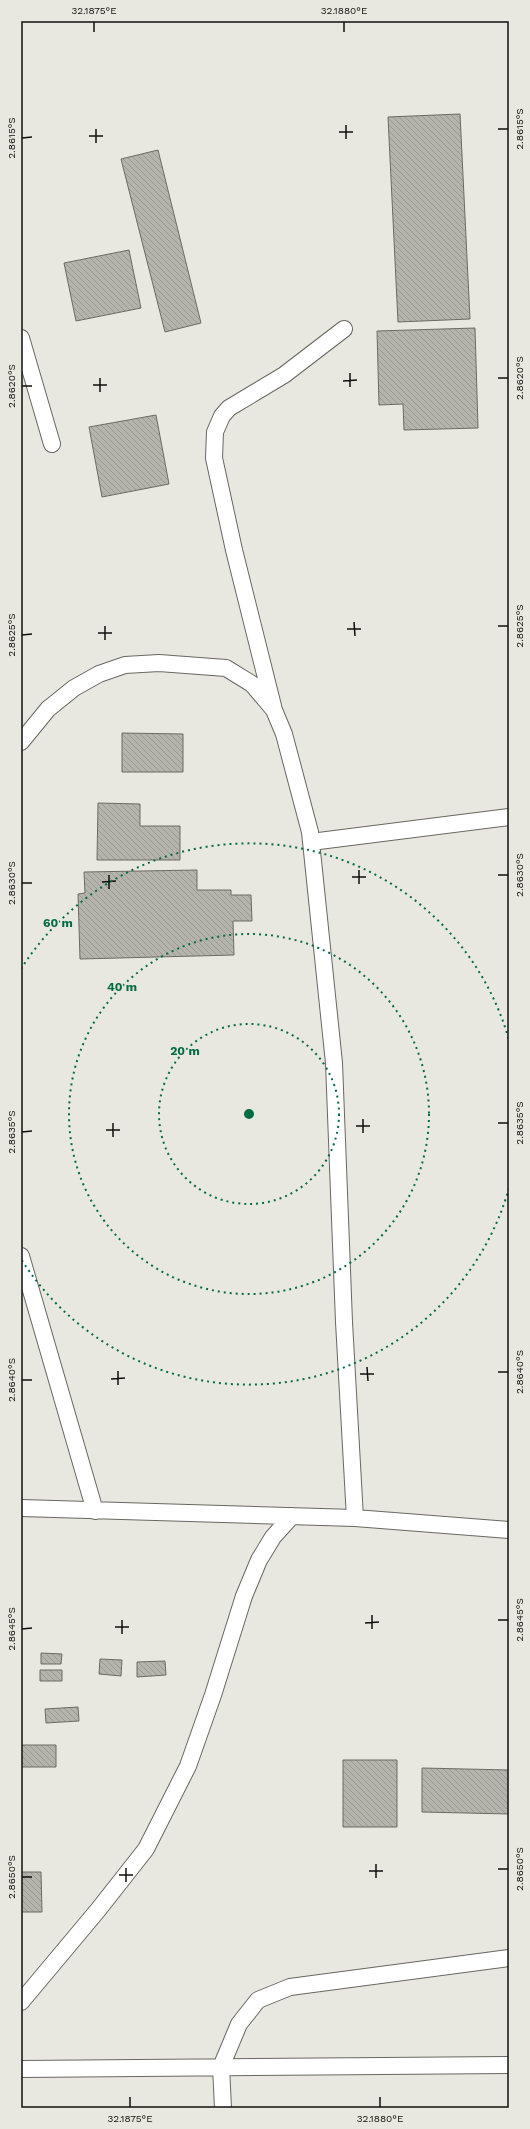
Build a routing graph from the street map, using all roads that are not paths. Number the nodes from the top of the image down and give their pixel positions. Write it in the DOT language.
graph roads {
  1 [pos="344,329"];
  2 [pos="21,338"];
  3 [pos="52,444"];
  4 [pos="274,710"];
  5 [pos="21,742"];
  6 [pos="509,816"];
  7 [pos="311,842"];
  8 [pos="21,1256"];
  9 [pos="21,1508"];
  10 [pos="95,1511"];
  11 [pos="292,1516"];
  12 [pos="356,1518"];
  13 [pos="509,1530"];
  14 [pos="509,1958"];
  15 [pos="21,2002"];
  16 [pos="509,2065"];
  17 [pos="221,2067"];
  18 [pos="21,2069"];
  19 [pos="223,2108"];
  1 -- 4 [label="lane"];
  2 -- 3 [label="lane"];
  4 -- 5 [label="lane"];
  4 -- 7 [label="lane"];
  6 -- 7 [label="lane"];
  7 -- 12 [label="lane"];
  8 -- 10 [label="lane"];
  9 -- 10 [label="lane"];
  10 -- 11 [label="lane"];
  11 -- 12 [label="lane"];
  11 -- 15 [label="lane"];
  12 -- 13 [label="lane"];
  14 -- 17 [label="lane"];
  16 -- 17 [label="lane"];
  17 -- 18 [label="lane"];
  17 -- 19 [label="lane"];
}
